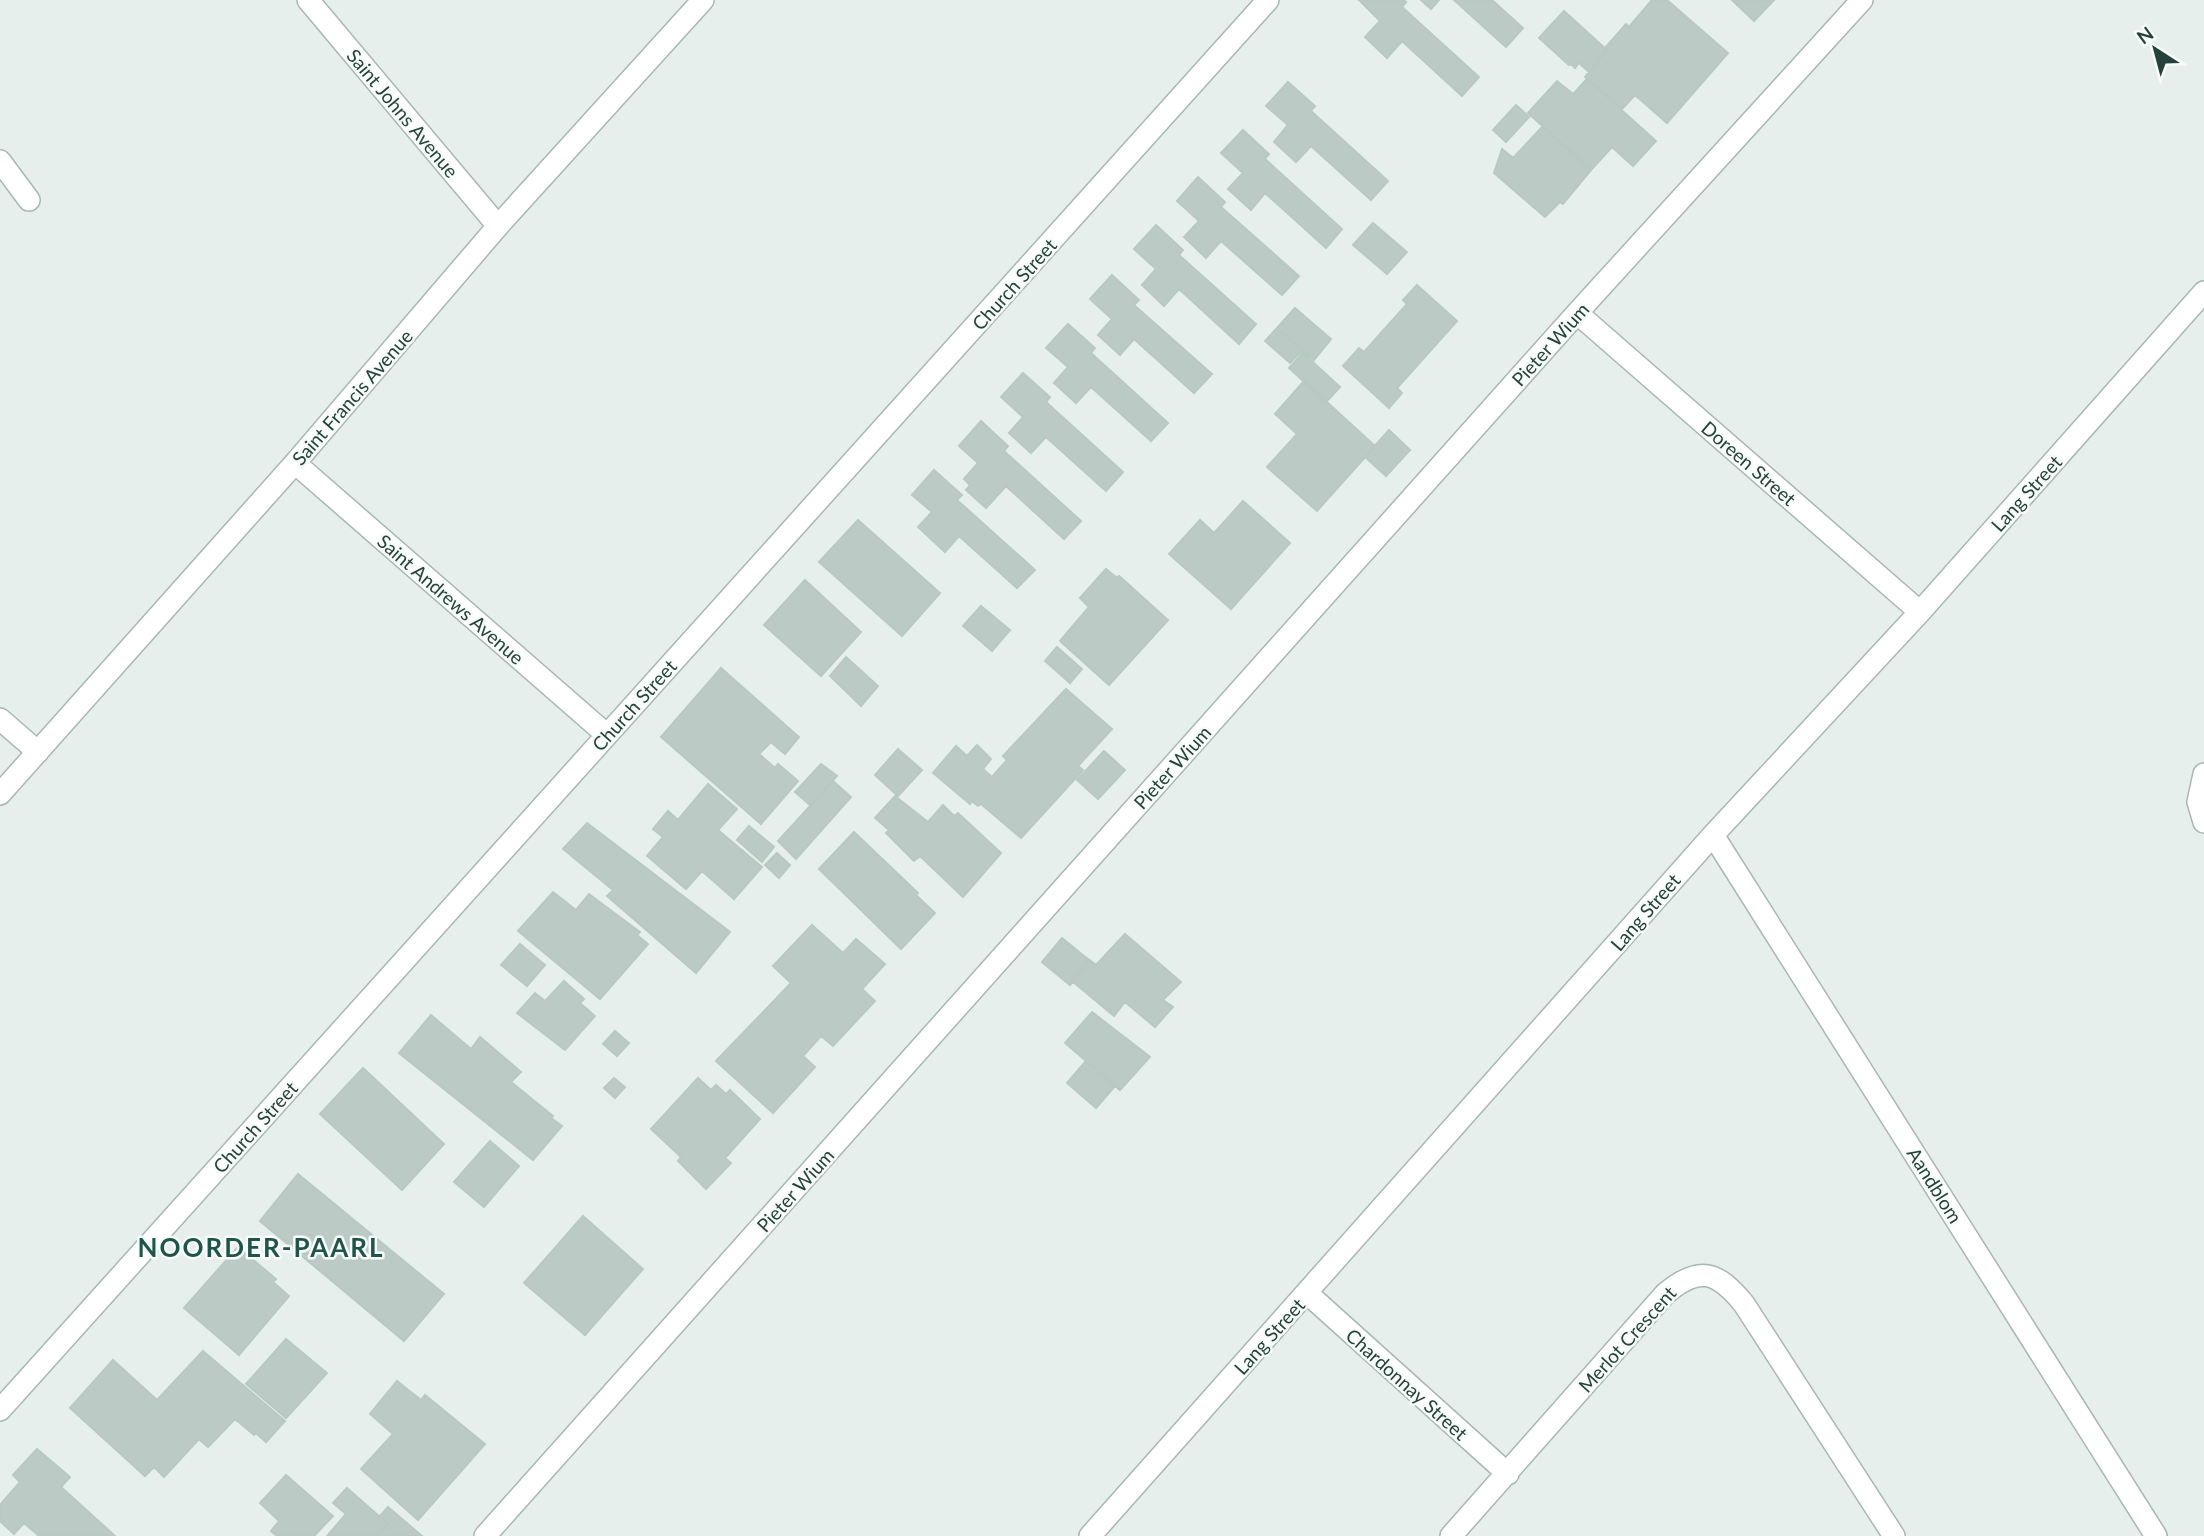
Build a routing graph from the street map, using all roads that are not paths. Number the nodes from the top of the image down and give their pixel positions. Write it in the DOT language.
graph roads {
  1 [pos="308,0"];
  2 [pos="703,0"];
  3 [pos="1268,0"];
  4 [pos="1862,0"];
  5 [pos="0,161"];
  6 [pos="29,201"];
  7 [pos="498,226"];
  8 [pos="2204,292"];
  9 [pos="1577,313"];
  10 [pos="295,463"];
  11 [pos="1920,612"];
  12 [pos="0,719"];
  13 [pos="607,734"];
  14 [pos="38,752"];
  15 [pos="2204,774"];
  16 [pos="0,794"];
  17 [pos="2204,822"];
  18 [pos="1713,835"];
  19 [pos="1307,1293"];
  20 [pos="0,1410"];
  21 [pos="1508,1474"];
  22 [pos="485,1536"];
  23 [pos="1090,1536"];
  24 [pos="1451,1536"];
  25 [pos="1894,1536"];
  26 [pos="2156,1536"];
  1 -- 7 [label="street, Saint Johns Avenue"];
  2 -- 7 [label="street, Saint Francis Avenue"];
  3 -- 13 [label="street, Church Street"];
  4 -- 9 [label="street, Pieter Wium"];
  5 -- 6 [label="street"];
  7 -- 10 [label="street, Saint Francis Avenue"];
  8 -- 11 [label="street, Lang Street"];
  9 -- 11 [label="street, Doreen Street"];
  9 -- 22 [label="street, Pieter Wium"];
  10 -- 13 [label="street, Saint Andrews Avenue"];
  10 -- 14 [label="street, Saint Francis Avenue"];
  11 -- 18 [label="street, Lang Street"];
  12 -- 14 [label="street"];
  13 -- 20 [label="street, Church Street"];
  14 -- 16 [label="street, Saint Francis Avenue"];
  15 -- 17 [label="street"];
  18 -- 19 [label="street, Lang Street"];
  18 -- 26 [label="street, Aandblom"];
  19 -- 21 [label="street, Chardonnay Street"];
  19 -- 23 [label="street, Lang Street"];
  21 -- 24 [label="street, Merlot Crescent"];
  21 -- 25 [label="street, Merlot Crescent"];
}
